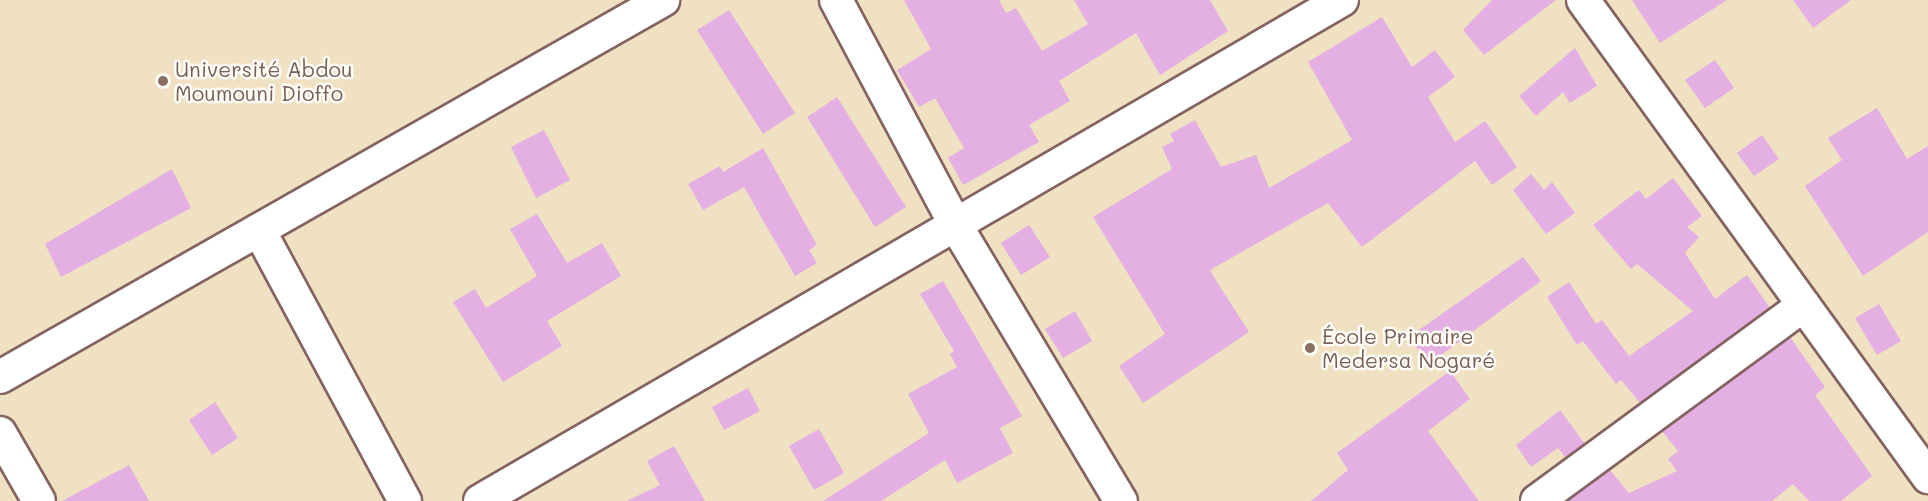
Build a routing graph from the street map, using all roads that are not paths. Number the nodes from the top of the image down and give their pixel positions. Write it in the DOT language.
graph roads {
  1 [pos="663,0"];
  2 [pos="836,0"];
  3 [pos="1342,0"];
  4 [pos="1583,0"];
  5 [pos="955,224"];
  6 [pos="259,230"];
  7 [pos="1804,305"];
  8 [pos="0,377"];
  9 [pos="0,434"];
  10 [pos="1928,477"];
  11 [pos="39,501"];
  12 [pos="405,501"];
  13 [pos="480,501"];
  14 [pos="1121,501"];
  15 [pos="1537,501"];
  1 -- 6 [label="street"];
  2 -- 5 [label="street"];
  3 -- 5 [label="street"];
  4 -- 7 [label="street"];
  5 -- 13 [label="street"];
  5 -- 14 [label="street"];
  6 -- 8 [label="street"];
  6 -- 12 [label="street"];
  7 -- 10 [label="street"];
  7 -- 15 [label="street"];
  9 -- 11 [label="street"];
}
